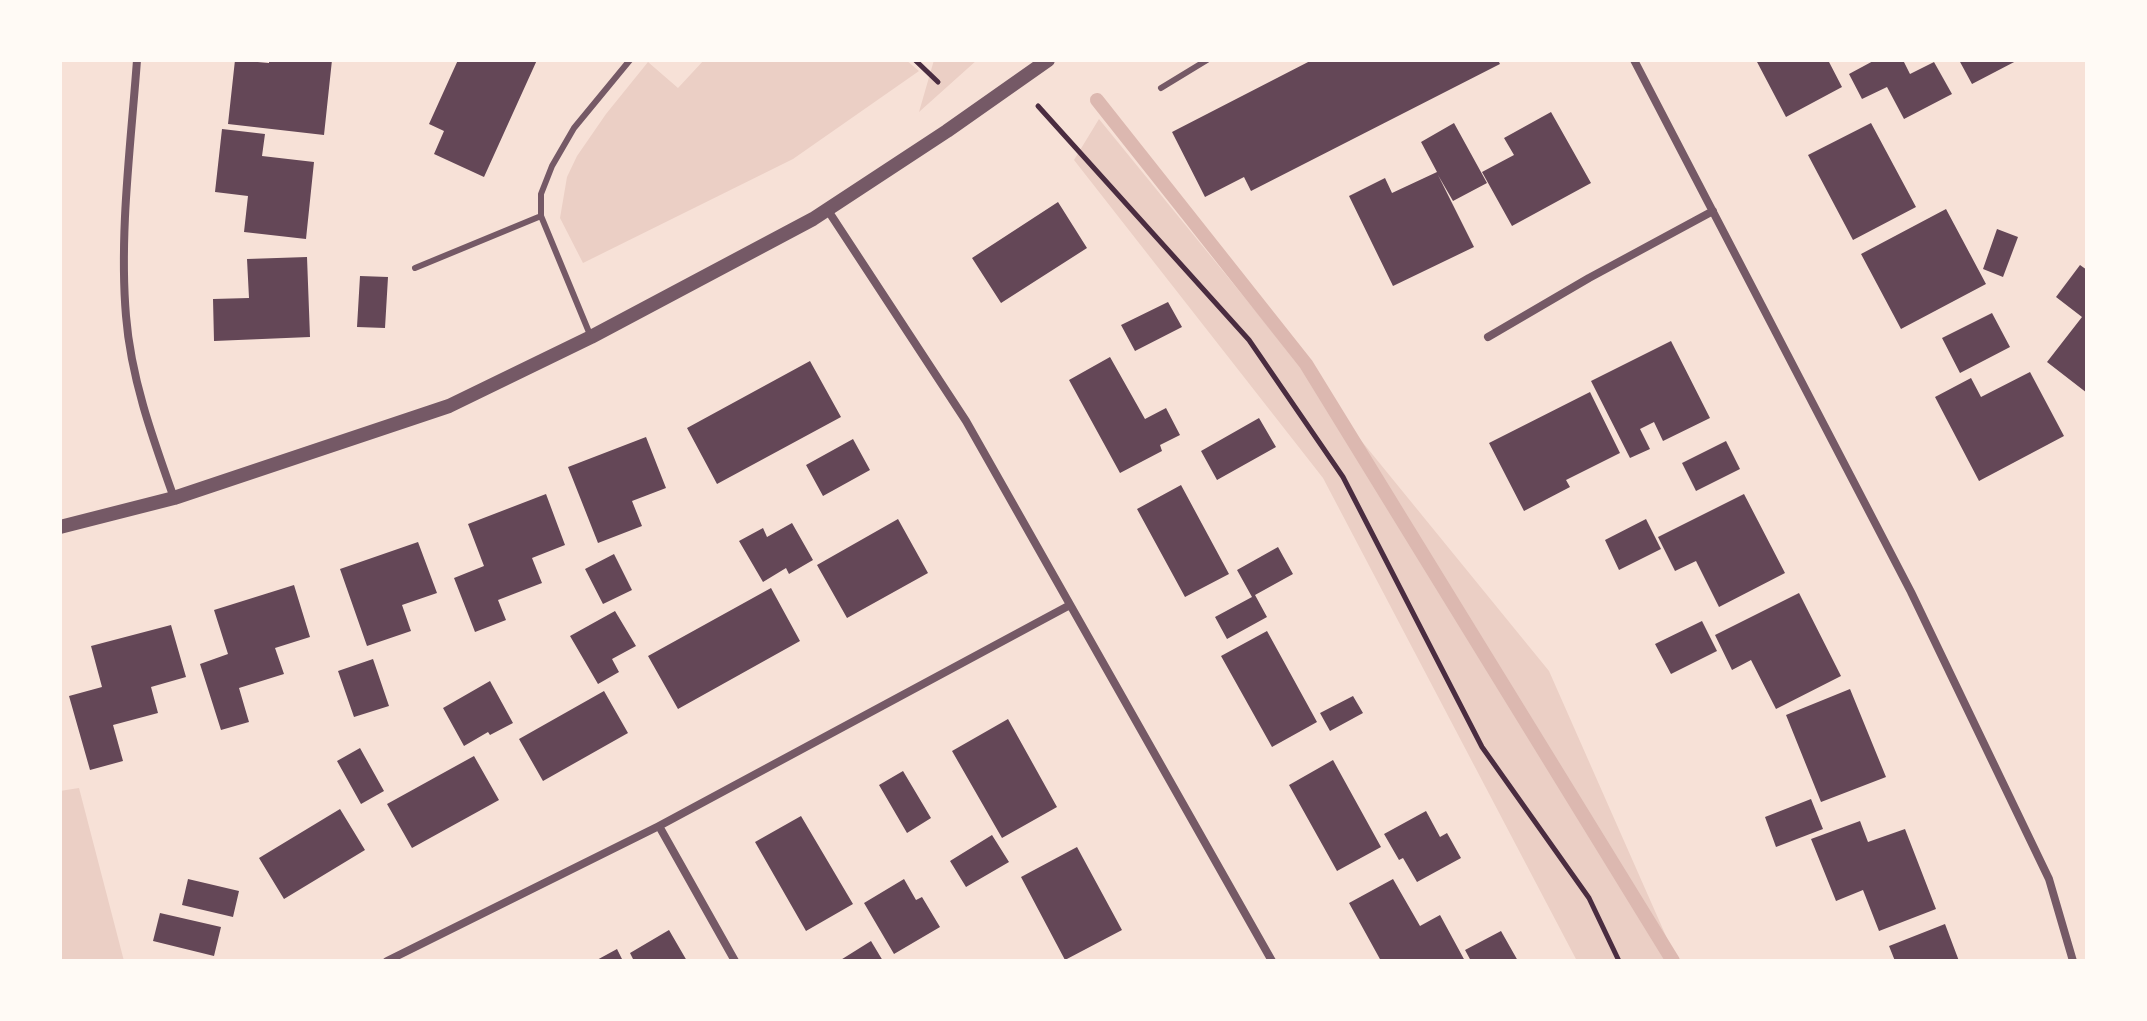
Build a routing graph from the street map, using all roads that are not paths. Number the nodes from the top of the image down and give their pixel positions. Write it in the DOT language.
graph roads {
  1 [pos="137,60"];
  2 [pos="630,60"];
  3 [pos="1048,60"];
  4 [pos="1206,60"];
  5 [pos="1634,60"];
  6 [pos="1161,88"];
  7 [pos="827,209"];
  8 [pos="1713,211"];
  9 [pos="541,216"];
  10 [pos="415,268"];
  11 [pos="591,337"];
  12 [pos="1488,337"];
  13 [pos="174,498"];
  14 [pos="60,527"];
  15 [pos="1070,605"];
  16 [pos="659,826"];
  17 [pos="387,961"];
  18 [pos="735,961"];
  19 [pos="1272,961"];
  20 [pos="2073,961"];
  1 -- 13 [label="street"];
  2 -- 9 [label="lane"];
  3 -- 7 [label="street"];
  4 -- 6 [label="lane"];
  5 -- 8 [label="street"];
  7 -- 11 [label="street"];
  7 -- 15 [label="street"];
  8 -- 12 [label="street"];
  8 -- 20 [label="street"];
  9 -- 10 [label="lane"];
  9 -- 11 [label="lane"];
  11 -- 13 [label="street"];
  13 -- 14 [label="street"];
  15 -- 16 [label="street"];
  15 -- 19 [label="street"];
  16 -- 17 [label="street"];
  16 -- 18 [label="street"];
}
